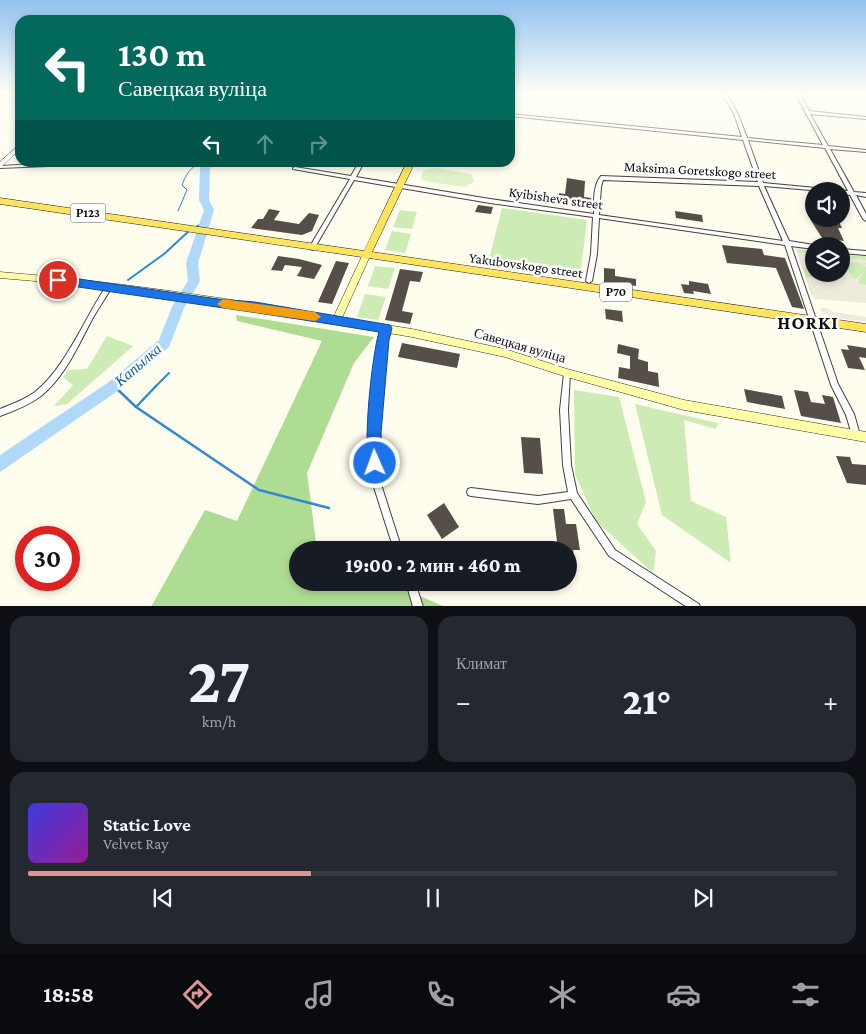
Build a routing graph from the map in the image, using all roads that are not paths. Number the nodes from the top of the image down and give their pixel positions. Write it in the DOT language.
graph roads {
  1 [pos="577,121"];
  2 [pos="738,121"];
  3 [pos="813,121"];
  4 [pos="743,137"];
  5 [pos="828,146"];
  6 [pos="15,151"];
  7 [pos="866,151"];
  8 [pos="0,166"];
  9 [pos="15,166"];
  10 [pos="359,167"];
  11 [pos="409,167"];
  12 [pos="295,168"];
  13 [pos="352,178"];
  14 [pos="761,184"];
  15 [pos="400,186"];
  16 [pos="805,188"];
  17 [pos="852,193"];
  18 [pos="866,194"];
  19 [pos="0,200"];
  20 [pos="596,216"];
  21 [pos="866,219"];
  22 [pos="788,244"];
  23 [pos="805,246"];
  24 [pos="312,248"];
  25 [pos="850,251"];
  26 [pos="866,253"];
  27 [pos="366,256"];
  28 [pos="0,275"];
  29 [pos="589,281"];
  30 [pos="109,287"];
  31 [pos="164,295"];
  32 [pos="337,320"];
  33 [pos="815,320"];
  34 [pos="386,328"];
  35 [pos="866,328"];
  36 [pos="567,373"];
  37 [pos="0,413"];
  38 [pos="861,436"];
  39 [pos="471,492"];
  40 [pos="573,495"];
  41 [pos="395,541"];
  42 [pos="413,591"];
  43 [pos="418,606"];
  44 [pos="696,606"];
  1 -- 4 [label="street"];
  2 -- 4 [label="street"];
  3 -- 5 [label="street"];
  4 -- 5 [label="street"];
  4 -- 14 [label="street"];
  5 -- 7 [label="street"];
  5 -- 17 [label="street"];
  6 -- 8 [label="street"];
  8 -- 9 [label="street"];
  10 -- 13 [label="street"];
  11 -- 15 [label="main road"];
  12 -- 13 [label="street, Kyibisheva street"];
  13 -- 15 [label="street, Kyibisheva street"];
  13 -- 24 [label="street"];
  14 -- 16 [label="street, Maksima Goretskogo street"];
  14 -- 20 [label="street, Maksima Goretskogo street"];
  14 -- 22 [label="street"];
  15 -- 20 [label="street, Kyibisheva street"];
  15 -- 27 [label="main road"];
  17 -- 18 [label="street"];
  17 -- 21 [label="street"];
  19 -- 24 [label="main road, Yakubovskogo street / Р123"];
  20 -- 22 [label="street, Kyibisheva street"];
  20 -- 29 [label="street"];
  22 -- 23 [label="street, Kyibisheva street"];
  22 -- 33 [label="street"];
  24 -- 27 [label="main road, Yakubovskogo street / Р123"];
  25 -- 26 [label="street"];
  27 -- 32 [label="main road"];
  27 -- 33 [label="main road, Yakubovskogo street / Р70"];
  28 -- 30 [label="main road"];
  30 -- 31 [label="main road"];
  30 -- 37 [label="street"];
  31 -- 32 [label="main road, Савецкая вуліца"];
  32 -- 34 [label="main road, Савецкая вуліца"];
  33 -- 35 [label="main road, Yakubovskogo street / Р70"];
  33 -- 38 [label="street"];
  34 -- 36 [label="main road, Савецкая вуліца"];
  34 -- 41 [label="street"];
  36 -- 38 [label="main road, Савецкая вуліца"];
  36 -- 40 [label="street"];
  39 -- 40 [label="street"];
  40 -- 44 [label="street"];
  42 -- 43 [label="street"];
}
